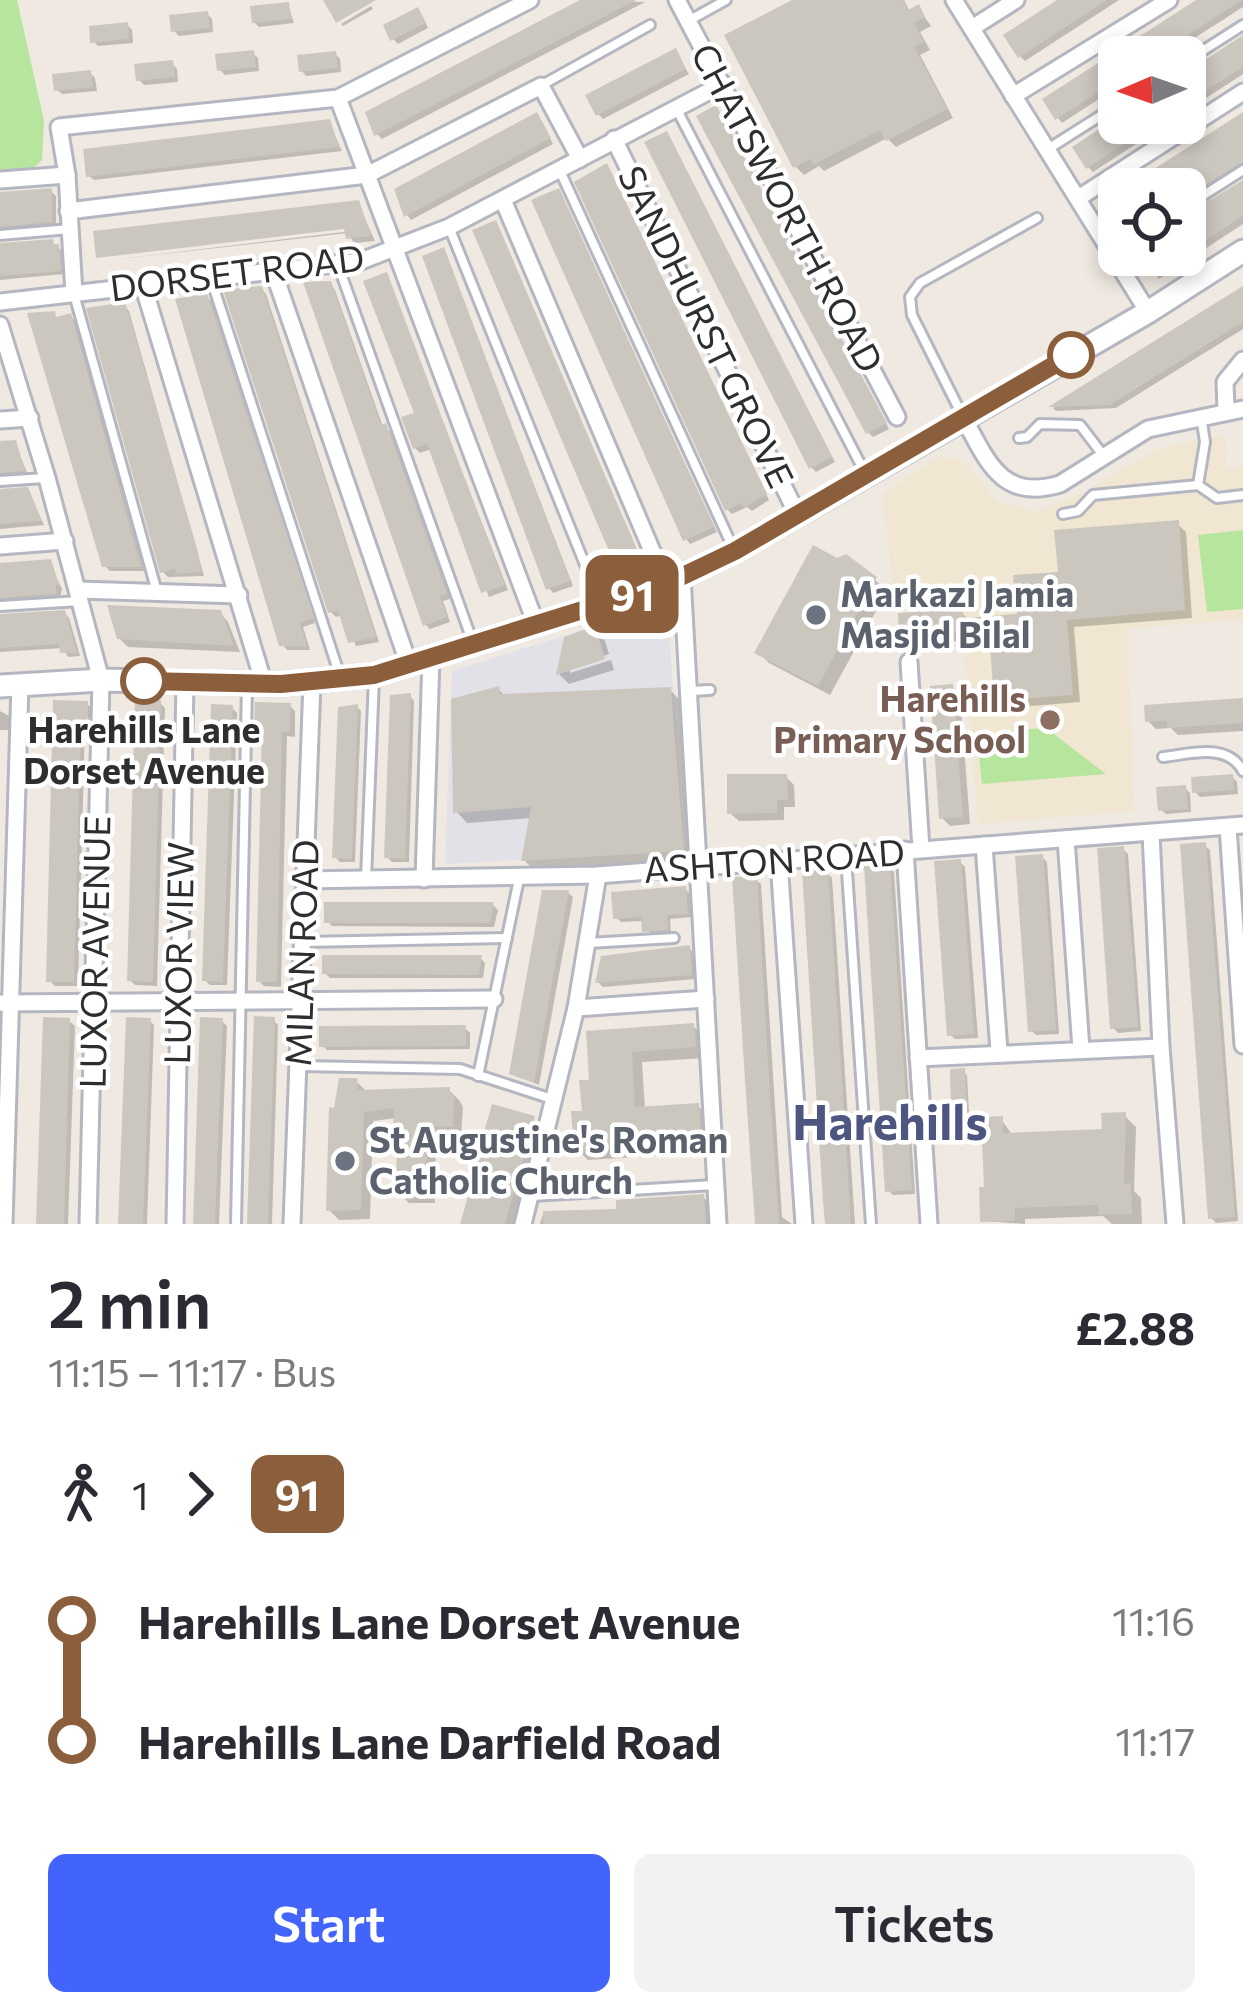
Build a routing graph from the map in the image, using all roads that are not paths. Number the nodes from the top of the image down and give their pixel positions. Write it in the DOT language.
graph roads {
  1 [pos="530,0"];
  2 [pos="677,0"];
  3 [pos="726,0"];
  4 [pos="954,0"];
  5 [pos="1016,0"];
  6 [pos="1169,0"];
  7 [pos="688,20"];
  8 [pos="650,25"];
  9 [pos="1243,25"];
  10 [pos="972,28"];
  11 [pos="1206,49"];
  12 [pos="723,84"];
  13 [pos="541,86"];
  14 [pos="1243,92"];
  15 [pos="1013,96"];
  16 [pos="338,98"];
  17 [pos="675,106"];
  18 [pos="1098,117"];
  19 [pos="614,139"];
  20 [pos="1047,149"];
  21 [pos="580,159"];
  22 [pos="560,170"];
  23 [pos="1243,170"];
  24 [pos="67,175"];
  25 [pos="368,175"];
  26 [pos="0,180"];
  27 [pos="1206,194"];
  28 [pos="1080,197"];
  29 [pos="503,200"];
  30 [pos="68,212"];
  31 [pos="1037,218"];
  32 [pos="1098,223"];
  33 [pos="449,226"];
  34 [pos="72,229"];
  35 [pos="0,235"];
  36 [pos="393,250"];
  37 [pos="1243,251"];
  38 [pos="338,265"];
  39 [pos="274,273"];
  40 [pos="1130,276"];
  41 [pos="211,279"];
  42 [pos="143,285"];
  43 [pos="74,294"];
  44 [pos="0,302"];
  45 [pos="1148,312"];
  46 [pos="0,325"];
  47 [pos="6,360"];
  48 [pos="1243,360"];
  49 [pos="1234,409"];
  50 [pos="1201,415"];
  51 [pos="896,417"];
  52 [pos="963,417"];
  53 [pos="30,418"];
  54 [pos="0,420"];
  55 [pos="1019,437"];
  56 [pos="1103,455"];
  57 [pos="865,473"];
  58 [pos="47,478"];
  59 [pos="0,482"];
  60 [pos="1198,485"];
  61 [pos="1243,496"];
  62 [pos="797,514"];
  63 [pos="1063,514"];
  64 [pos="64,541"];
  65 [pos="0,546"];
  66 [pos="735,551"];
  67 [pos="674,580"];
  68 [pos="158,593"];
  69 [pos="80,595"];
  70 [pos="239,595"];
  71 [pos="601,604"];
  72 [pos="0,607"];
  73 [pos="536,624"];
  74 [pos="473,644"];
  75 [pos="420,662"];
  76 [pos="909,662"];
  77 [pos="374,675"];
  78 [pos="101,680"];
  79 [pos="342,680"];
  80 [pos="185,681"];
  81 [pos="311,682"];
  82 [pos="256,683"];
  83 [pos="10,685"];
  84 [pos="710,690"];
  85 [pos="691,691"];
  86 [pos="1163,757"];
  87 [pos="1243,771"];
  88 [pos="1236,826"];
  89 [pos="1151,833"];
  90 [pos="1066,839"];
  91 [pos="984,845"];
  92 [pos="913,850"];
  93 [pos="846,855"];
  94 [pos="779,861"];
  95 [pos="698,867"];
  96 [pos="598,874"];
  97 [pos="424,879"];
  98 [pos="519,879"];
  99 [pos="304,880"];
  100 [pos="366,880"];
  101 [pos="506,938"];
  102 [pos="674,938"];
  103 [pos="302,942"];
  104 [pos="587,943"];
  105 [pos="494,999"];
  106 [pos="706,999"];
  107 [pos="240,1001"];
  108 [pos="300,1001"];
  109 [pos="178,1002"];
  110 [pos="6,1003"];
  111 [pos="94,1003"];
  112 [pos="576,1008"];
  113 [pos="1243,1045"];
  114 [pos="1161,1047"];
  115 [pos="1081,1048"];
  116 [pos="999,1052"];
  117 [pos="918,1058"];
  118 [pos="298,1066"];
  119 [pos="478,1076"];
  120 [pos="556,1100"];
  121 [pos="716,1185"];
  122 [pos="530,1196"];
  123 [pos="4,1224"];
  124 [pos="88,1224"];
  125 [pos="175,1224"];
  126 [pos="236,1224"];
  127 [pos="292,1224"];
  128 [pos="523,1224"];
  129 [pos="718,1224"];
  130 [pos="804,1224"];
  131 [pos="871,1224"];
  132 [pos="929,1224"];
  133 [pos="1175,1224"];
  1 -- 16 [label="street"];
  2 -- 7 [label="street, CHATSWORTH ROAD"];
  3 -- 7 [label="lane"];
  4 -- 10 [label="street"];
  5 -- 10 [label="street"];
  6 -- 15 [label="street"];
  7 -- 12 [label="street, CHATSWORTH ROAD"];
  8 -- 13 [label="lane"];
  9 -- 11 [label="lane"];
  10 -- 15 [label="street"];
  12 -- 17 [label="street, DORSET ROAD"];
  12 -- 51 [label="street, CHATSWORTH ROAD"];
  13 -- 21 [label="street"];
  13 -- 25 [label="street"];
  14 -- 28 [label="street"];
  15 -- 20 [label="street"];
  16 -- 24 [label="street"];
  16 -- 25 [label="street"];
  17 -- 19 [label="street, DORSET ROAD"];
  17 -- 57 [label="lane"];
  18 -- 20 [label="lane"];
  19 -- 21 [label="street, DORSET ROAD"];
  19 -- 62 [label="street, SANDHURST GROVE"];
  20 -- 28 [label="street"];
  21 -- 22 [label="street, DORSET ROAD"];
  22 -- 29 [label="street, DORSET ROAD"];
  22 -- 66 [label="lane"];
  23 -- 27 [label="lane"];
  24 -- 26 [label="street"];
  24 -- 30 [label="street"];
  25 -- 30 [label="street"];
  25 -- 36 [label="street"];
  28 -- 32 [label="street"];
  29 -- 33 [label="street, DORSET ROAD"];
  29 -- 67 [label="street"];
  30 -- 34 [label="street"];
  31 -- 52 [label="lane"];
  33 -- 36 [label="street, DORSET ROAD"];
  33 -- 71 [label="lane"];
  34 -- 35 [label="lane"];
  34 -- 43 [label="street"];
  36 -- 38 [label="street, DORSET ROAD"];
  36 -- 73 [label="street"];
  37 -- 45 [label="main road"];
  38 -- 39 [label="street, DORSET ROAD"];
  38 -- 74 [label="lane"];
  39 -- 41 [label="street, DORSET ROAD"];
  39 -- 75 [label="street"];
  40 -- 45 [label="street"];
  41 -- 42 [label="street, DORSET ROAD"];
  41 -- 79 [label="lane"];
  42 -- 43 [label="street, DORSET ROAD"];
  42 -- 70 [label="street"];
  43 -- 44 [label="street, DORSET ROAD"];
  43 -- 68 [label="lane"];
  45 -- 52 [label="main road"];
  46 -- 47 [label="street, LUXOR AVENUE"];
  47 -- 53 [label="street, LUXOR AVENUE"];
  48 -- 49 [label="street"];
  49 -- 50 [label="street"];
  50 -- 56 [label="street"];
  50 -- 60 [label="lane"];
  52 -- 56 [label="street"];
  52 -- 57 [label="main road"];
  53 -- 54 [label="street"];
  53 -- 58 [label="street, LUXOR AVENUE"];
  55 -- 56 [label="lane"];
  57 -- 62 [label="main road"];
  58 -- 59 [label="lane"];
  58 -- 64 [label="street, LUXOR AVENUE"];
  60 -- 61 [label="lane"];
  60 -- 63 [label="lane"];
  62 -- 66 [label="main road"];
  64 -- 65 [label="street"];
  64 -- 69 [label="street, LUXOR AVENUE"];
  66 -- 67 [label="main road"];
  67 -- 71 [label="main road"];
  67 -- 85 [label="street"];
  68 -- 69 [label="street"];
  68 -- 70 [label="street"];
  69 -- 72 [label="lane"];
  69 -- 78 [label="street, LUXOR AVENUE"];
  70 -- 82 [label="street"];
  71 -- 73 [label="main road"];
  73 -- 74 [label="main road"];
  74 -- 75 [label="main road"];
  75 -- 77 [label="main road"];
  75 -- 97 [label="street"];
  76 -- 92 [label="street"];
  77 -- 79 [label="main road"];
  77 -- 100 [label="lane"];
  78 -- 80 [label="main road"];
  78 -- 83 [label="main road"];
  78 -- 111 [label="street, LUXOR AVENUE"];
  79 -- 81 [label="main road"];
  80 -- 82 [label="main road"];
  80 -- 109 [label="street, LUXOR VIEW"];
  81 -- 82 [label="main road"];
  81 -- 99 [label="street, MILAN ROAD"];
  82 -- 107 [label="lane"];
  83 -- 110 [label="street"];
  84 -- 85 [label="lane"];
  85 -- 95 [label="street"];
  86 -- 87 [label="lane"];
  88 -- 89 [label="street, ASHTON ROAD"];
  88 -- 113 [label="street"];
  89 -- 90 [label="street, ASHTON ROAD"];
  89 -- 114 [label="street"];
  90 -- 91 [label="street, ASHTON ROAD"];
  90 -- 115 [label="street"];
  91 -- 92 [label="street, ASHTON ROAD"];
  91 -- 116 [label="street"];
  92 -- 93 [label="street, ASHTON ROAD"];
  92 -- 117 [label="street"];
  93 -- 94 [label="street, ASHTON ROAD"];
  93 -- 131 [label="lane"];
  94 -- 95 [label="street, ASHTON ROAD"];
  94 -- 130 [label="street"];
  95 -- 96 [label="street, ASHTON ROAD"];
  95 -- 106 [label="street"];
  96 -- 98 [label="street, ASHTON ROAD"];
  96 -- 104 [label="street"];
  97 -- 98 [label="street, ASHTON ROAD"];
  97 -- 100 [label="street, ASHTON ROAD"];
  98 -- 101 [label="lane"];
  99 -- 100 [label="street, ASHTON ROAD"];
  99 -- 103 [label="street, MILAN ROAD"];
  101 -- 103 [label="lane"];
  101 -- 105 [label="lane"];
  102 -- 104 [label="lane"];
  103 -- 108 [label="street, MILAN ROAD"];
  104 -- 112 [label="street"];
  105 -- 108 [label="street"];
  105 -- 119 [label="lane"];
  106 -- 112 [label="street"];
  106 -- 121 [label="street"];
  107 -- 108 [label="street"];
  107 -- 109 [label="street"];
  107 -- 126 [label="lane"];
  108 -- 118 [label="street, MILAN ROAD"];
  109 -- 111 [label="street"];
  109 -- 125 [label="street, LUXOR VIEW"];
  110 -- 111 [label="street"];
  110 -- 123 [label="street"];
  111 -- 124 [label="street, LUXOR AVENUE"];
  112 -- 120 [label="street"];
  114 -- 115 [label="street"];
  114 -- 133 [label="street"];
  115 -- 116 [label="street"];
  116 -- 117 [label="street"];
  117 -- 132 [label="street"];
  118 -- 119 [label="lane"];
  118 -- 127 [label="street, MILAN ROAD"];
  119 -- 120 [label="lane"];
  120 -- 122 [label="street"];
  121 -- 122 [label="lane"];
  121 -- 129 [label="street"];
  122 -- 128 [label="street"];
}
